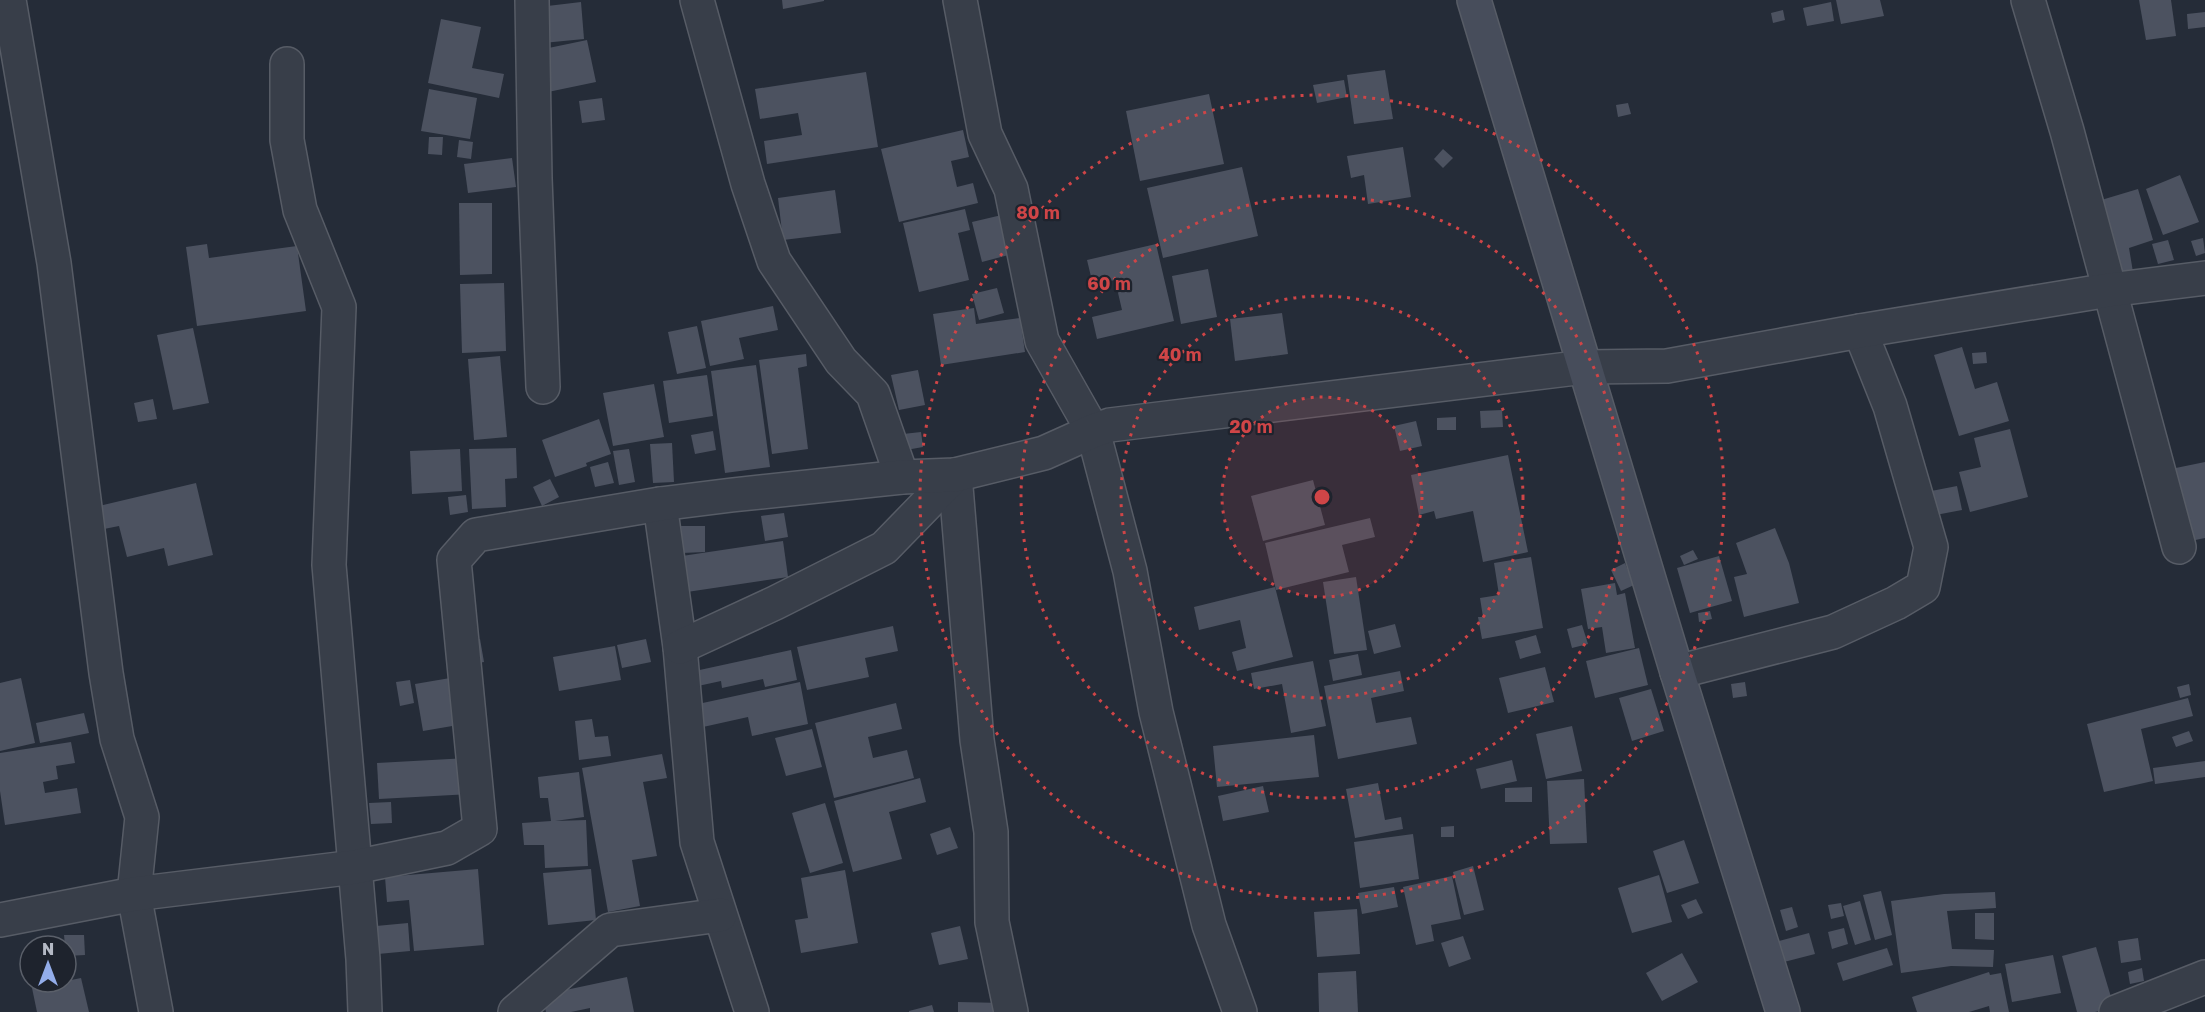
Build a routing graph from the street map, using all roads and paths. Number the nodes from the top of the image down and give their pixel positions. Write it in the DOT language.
graph roads {
  1 [pos="9,0"];
  2 [pos="532,0"];
  3 [pos="697,0"];
  4 [pos="960,0"];
  5 [pos="1474,0"];
  6 [pos="2028,0"];
  7 [pos="287,64"];
  8 [pos="2205,278"];
  9 [pos="2109,290"];
  10 [pos="1860,331"];
  11 [pos="1585,367"];
  12 [pos="543,387"];
  13 [pos="1093,431"];
  14 [pos="955,475"];
  15 [pos="902,477"];
  16 [pos="660,504"];
  17 [pos="2179,547"];
  18 [pos="680,647"];
  19 [pos="1677,672"];
  20 [pos="355,867"];
  21 [pos="134,894"];
  22 [pos="720,915"];
  23 [pos="0,920"];
  24 [pos="2205,977"];
  25 [pos="2127,1010"];
  26 [pos="156,1012"];
  27 [pos="365,1012"];
  28 [pos="515,1012"];
  29 [pos="752,1012"];
  30 [pos="1011,1012"];
  31 [pos="1240,1012"];
  32 [pos="1783,1012"];
  1 -- 21 [label="street"];
  2 -- 12 [label="street"];
  3 -- 15 [label="street"];
  4 -- 13 [label="street"];
  5 -- 11 [label="street"];
  6 -- 9 [label="street"];
  7 -- 20 [label="street"];
  8 -- 9 [label="street"];
  9 -- 10 [label="street"];
  9 -- 17 [label="street"];
  10 -- 11 [label="street"];
  10 -- 19 [label="street"];
  11 -- 13 [label="street"];
  11 -- 19 [label="street"];
  13 -- 14 [label="street"];
  13 -- 31 [label="street"];
  14 -- 15 [label="street"];
  14 -- 18 [label="street"];
  14 -- 30 [label="street"];
  15 -- 16 [label="street"];
  16 -- 18 [label="street"];
  16 -- 20 [label="street"];
  18 -- 22 [label="street"];
  19 -- 32 [label="street"];
  20 -- 21 [label="street"];
  20 -- 27 [label="street"];
  21 -- 23 [label="street"];
  21 -- 26 [label="street"];
  22 -- 28 [label="street"];
  22 -- 29 [label="street"];
  24 -- 25 [label="street"];
}
